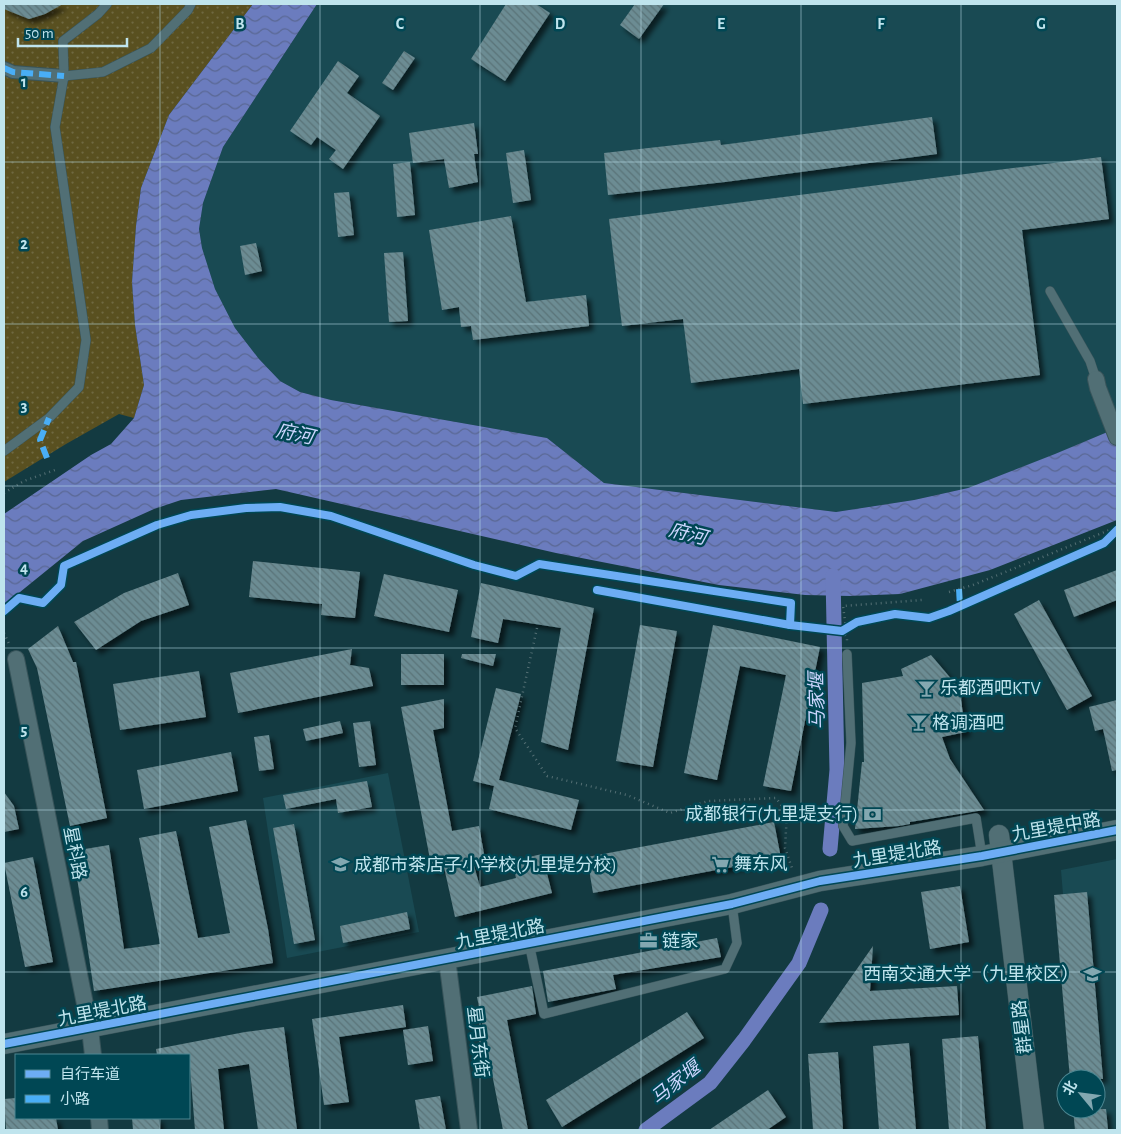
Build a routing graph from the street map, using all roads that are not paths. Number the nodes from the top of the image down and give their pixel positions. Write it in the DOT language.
graph roads {
  1 [pos="107,4"];
  2 [pos="191,4"];
  3 [pos="4,68"];
  4 [pos="64,76"];
  5 [pos="1050,292"];
  6 [pos="1097,383"];
  7 [pos="1117,437"];
  8 [pos="4,451"];
  9 [pos="847,654"];
  10 [pos="16,659"];
  11 [pos="1117,830"];
  12 [pos="994,848"];
  13 [pos="732,904"];
  14 [pos="529,943"];
  15 [pos="447,959"];
  16 [pos="90,1028"];
  17 [pos="4,1044"];
  18 [pos="93,1054"];
  19 [pos="469,1130"];
  20 [pos="1034,1130"];
  1 -- 4 [label="lane"];
  2 -- 4 [label="lane"];
  3 -- 4 [label="street"];
  4 -- 8 [label="lane"];
  5 -- 6 [label="lane"];
  6 -- 7 [label="street"];
  9 -- 12 [label="lane"];
  10 -- 16 [label="street, 星科路"];
  11 -- 12 [label="street, 九里堤中路"];
  12 -- 13 [label="street, 九里堤北路"];
  12 -- 20 [label="street, 群星路"];
  13 -- 14 [label="street, 九里堤北路"];
  13 -- 14 [label="lane"];
  14 -- 15 [label="street, 九里堤北路"];
  15 -- 16 [label="street, 九里堤北路"];
  15 -- 19 [label="street, 星月东街"];
  16 -- 17 [label="street, 九里堤北路"];
  16 -- 18 [label="street, 星科路"];
}
